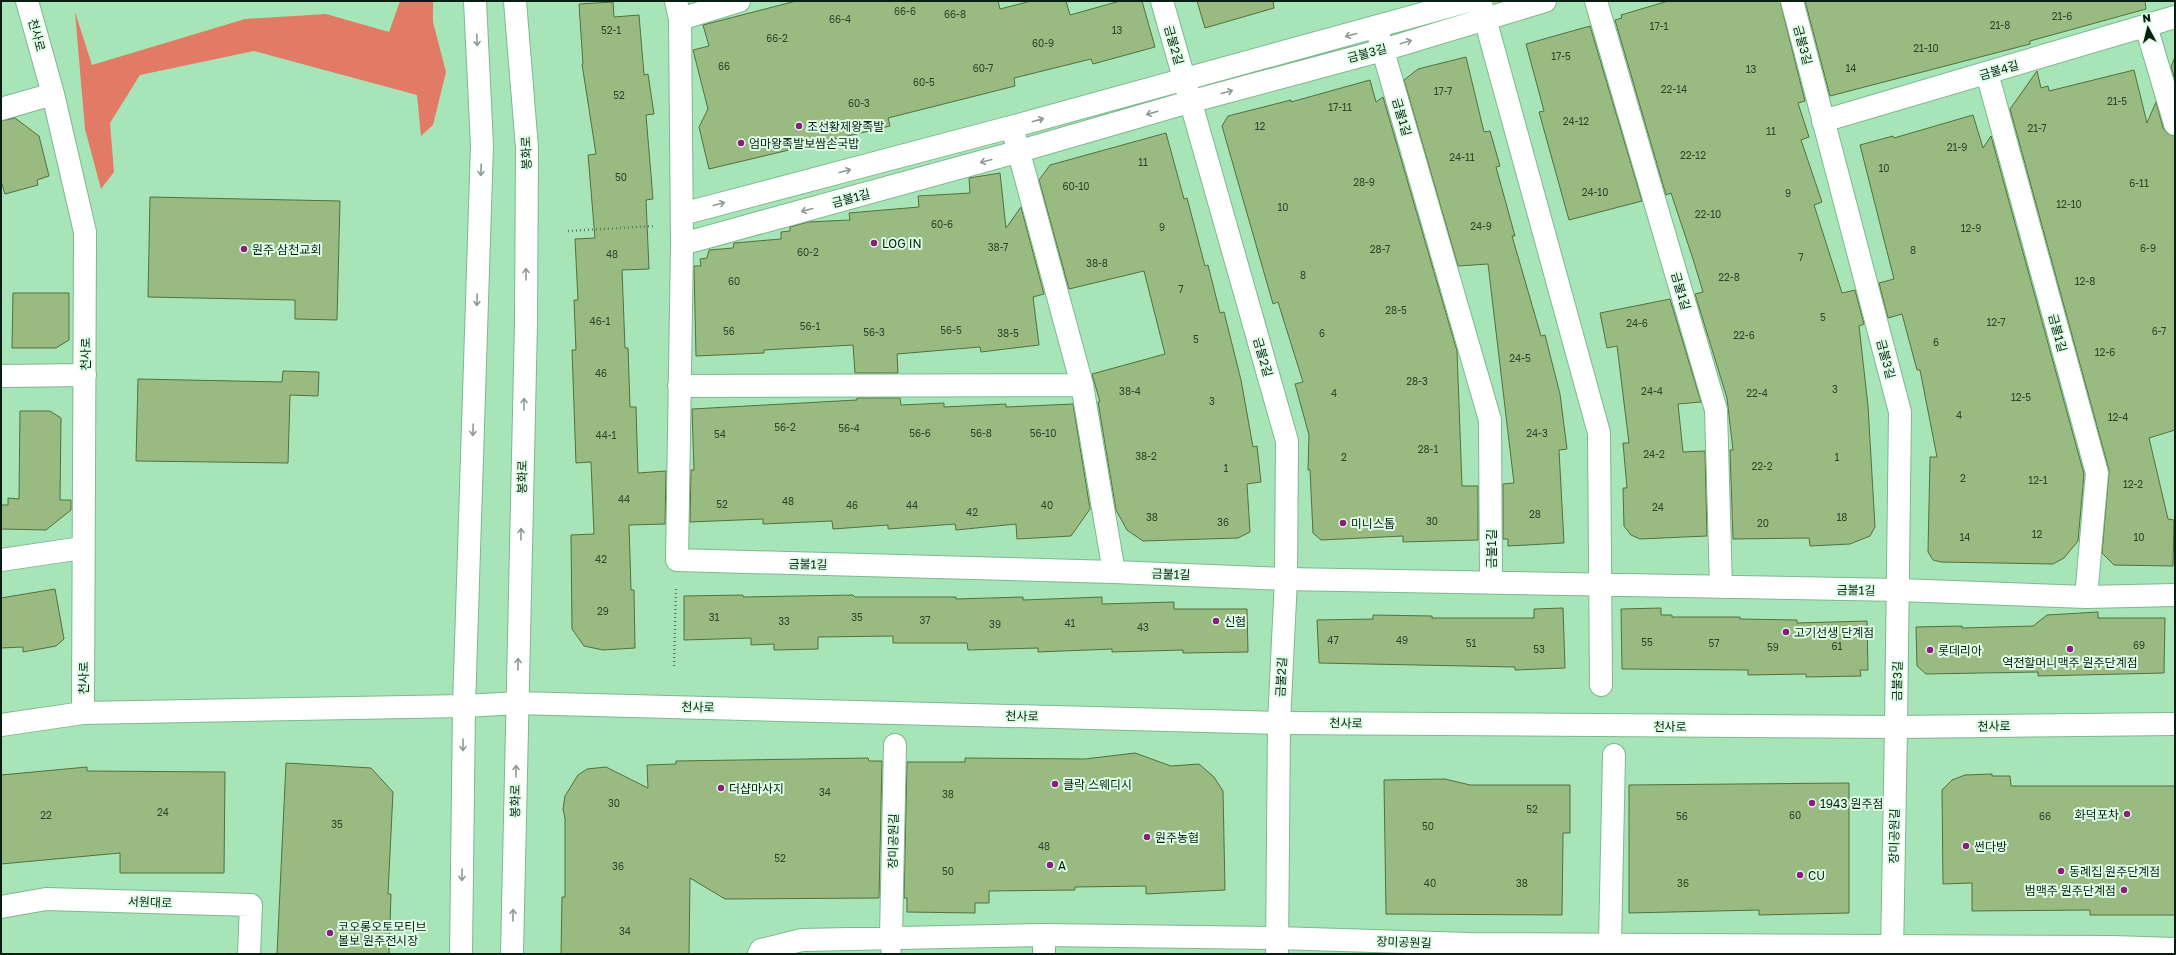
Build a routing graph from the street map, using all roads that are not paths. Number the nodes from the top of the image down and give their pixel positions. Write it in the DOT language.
graph roads {
  1 [pos="28,1"];
  2 [pos="475,1"];
  3 [pos="515,1"];
  4 [pos="739,1"];
  5 [pos="1162,1"];
  6 [pos="1469,1"];
  7 [pos="1545,1"];
  8 [pos="1596,1"];
  9 [pos="1792,1"];
  10 [pos="678,10"];
  11 [pos="1483,10"];
  12 [pos="2175,17"];
  13 [pos="2146,26"];
  14 [pos="1376,28"];
  15 [pos="1383,50"];
  16 [pos="1986,73"];
  17 [pos="1184,79"];
  18 [pos="53,94"];
  19 [pos="1189,102"];
  20 [pos="1,109"];
  21 [pos="1823,121"];
  22 [pos="2175,124"];
  23 [pos="1012,127"];
  24 [pos="1020,151"];
  25 [pos="682,227"];
  26 [pos="85,375"];
  27 [pos="1,376"];
  28 [pos="1082,385"];
  29 [pos="679,386"];
  30 [pos="82,548"];
  31 [pos="1,560"];
  32 [pos="1114,572"];
  33 [pos="1286,579"];
  34 [pos="1491,582"];
  35 [pos="1601,585"];
  36 [pos="1721,588"];
  37 [pos="1899,590"];
  38 [pos="2175,596"];
  39 [pos="2086,597"];
  40 [pos="1601,685"];
  41 [pos="517,703"];
  42 [pos="464,706"];
  43 [pos="83,713"];
  44 [pos="1278,723"];
  45 [pos="2175,724"];
  46 [pos="1,725"];
  47 [pos="1896,727"];
  48 [pos="895,745"];
  49 [pos="1614,755"];
  50 [pos="1,907"];
  51 [pos="1044,944"];
  52 [pos="1610,944"];
  53 [pos="891,946"];
  54 [pos="1277,946"];
  55 [pos="2175,949"];
  56 [pos="1892,950"];
  57 [pos="2112,950"];
  58 [pos="249,954"];
  59 [pos="461,954"];
  60 [pos="512,954"];
  61 [pos="758,954"];
  1 -- 18 [label="street, 천사로"];
  2 -- 42 [label="street, one-way"];
  41 -- 3 [label="street, 봉화로, one-way"];
  4 -- 10 [label="street"];
  5 -- 17 [label="street, 금불2길"];
  6 -- 14 [label="street, 금불3길"];
  7 -- 11 [label="street, 금불3길"];
  8 -- 36 [label="street, 금불1길"];
  9 -- 21 [label="street, 금불3길"];
  10 -- 25 [label="street"];
  15 -- 11 [label="street, 금불3길, one-way"];
  11 -- 35 [label="street"];
  12 -- 13 [label="street, 금불4길"];
  13 -- 16 [label="street, 금불4길"];
  13 -- 22 [label="street"];
  14 -- 15 [label="street, 금불1길"];
  14 -- 17 [label="street, 금불3길, one-way"];
  19 -- 15 [label="street, 금불3길, one-way"];
  15 -- 34 [label="street, 금불1길"];
  16 -- 21 [label="street, 금불4길"];
  16 -- 39 [label="street, 금불1길"];
  17 -- 19 [label="street, 금불2길"];
  23 -- 17 [label="street, one-way"];
  18 -- 20 [label="street"];
  18 -- 26 [label="street, 천사로"];
  19 -- 24 [label="street, 금불1길, one-way"];
  19 -- 33 [label="street, 금불2길"];
  21 -- 37 [label="street, 금불3길"];
  23 -- 24 [label="street"];
  25 -- 23 [label="street, one-way"];
  24 -- 25 [label="street, 금불1길, one-way"];
  24 -- 28 [label="street"];
  25 -- 29 [label="street"];
  26 -- 27 [label="street"];
  26 -- 30 [label="street, 천사로"];
  28 -- 29 [label="street"];
  28 -- 32 [label="street"];
  29 -- 32 [label="street, 금불1길"];
  30 -- 31 [label="street"];
  30 -- 43 [label="street, 천사로"];
  32 -- 33 [label="street, 금불1길"];
  33 -- 34 [label="street, 금불1길"];
  33 -- 44 [label="street, 금불2길"];
  34 -- 35 [label="street, 금불1길"];
  35 -- 36 [label="street, 금불1길"];
  35 -- 40 [label="street"];
  36 -- 37 [label="street, 금불1길"];
  37 -- 39 [label="street, 금불1길"];
  37 -- 47 [label="street, 금불3길"];
  38 -- 39 [label="street, 금불1길"];
  41 -- 42 [label="street, 천사로"];
  41 -- 44 [label="street, 천사로"];
  60 -- 41 [label="street, 봉화로, one-way"];
  42 -- 43 [label="street"];
  42 -- 59 [label="street, one-way"];
  43 -- 46 [label="street"];
  44 -- 47 [label="street, 천사로"];
  44 -- 54 [label="street"];
  45 -- 47 [label="street, 천사로"];
  47 -- 56 [label="street, 장미공원길"];
  48 -- 53 [label="street, 장미공원길"];
  49 -- 52 [label="street"];
  50 -- 58 [label="street, 서원대로"];
  51 -- 53 [label="street, 장미공원길"];
  51 -- 54 [label="street, 장미공원길"];
  52 -- 54 [label="street, 장미공원길"];
  52 -- 56 [label="street, 장미공원길"];
  53 -- 61 [label="street, 장미공원길"];
  55 -- 57 [label="street, 장미공원길"];
  56 -- 57 [label="street, 장미공원길"];
}
